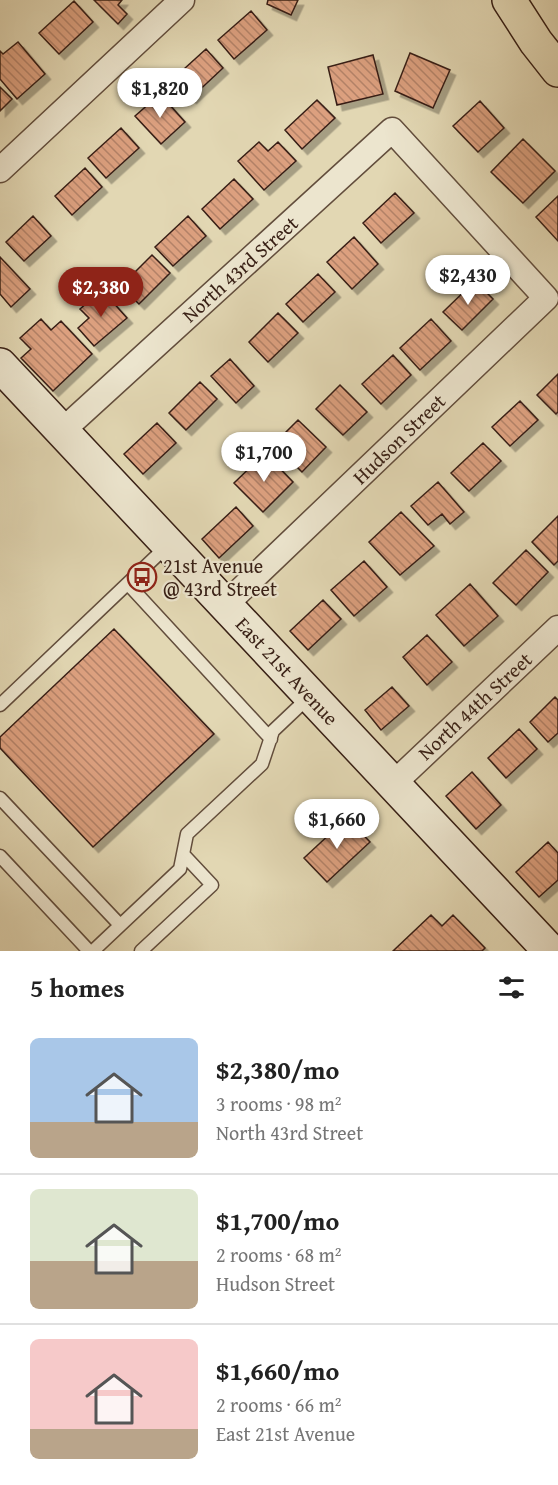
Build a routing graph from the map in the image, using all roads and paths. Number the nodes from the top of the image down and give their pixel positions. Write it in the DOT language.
graph roads {
  1 [pos="182,0"];
  2 [pos="509,0"];
  3 [pos="558,70"];
  4 [pos="0,170"];
  5 [pos="546,298"];
  6 [pos="0,365"];
  7 [pos="62,431"];
  8 [pos="168,545"];
  9 [pos="128,584"];
  10 [pos="225,605"];
  11 [pos="558,628"];
  12 [pos="310,696"];
  13 [pos="0,705"];
  14 [pos="271,739"];
  15 [pos="393,784"];
  16 [pos="0,798"];
  17 [pos="183,854"];
  18 [pos="0,856"];
  19 [pos="120,925"];
  20 [pos="91,951"];
  21 [pos="141,951"];
  22 [pos="550,951"];
  1 -- 4 [label="street"];
  2 -- 3 [label="main road"];
  5 -- 7 [label="street, North 43rd Street"];
  5 -- 10 [label="street, Hudson Street"];
  6 -- 7 [label="street, East 21st Avenue"];
  7 -- 8 [label="street, East 21st Avenue"];
  8 -- 9 [label="lane"];
  8 -- 10 [label="street, East 21st Avenue"];
  9 -- 13 [label="lane"];
  9 -- 14 [label="lane"];
  10 -- 12 [label="street, East 21st Avenue"];
  11 -- 15 [label="street, North 44th Street"];
  12 -- 14 [label="lane"];
  12 -- 15 [label="street, East 21st Avenue"];
  14 -- 17 [label="lane"];
  15 -- 22 [label="street, East 21st Avenue"];
  16 -- 19 [label="lane"];
  17 -- 19 [label="lane"];
  17 -- 21 [label="lane"];
  18 -- 20 [label="lane"];
  19 -- 20 [label="lane"];
}
